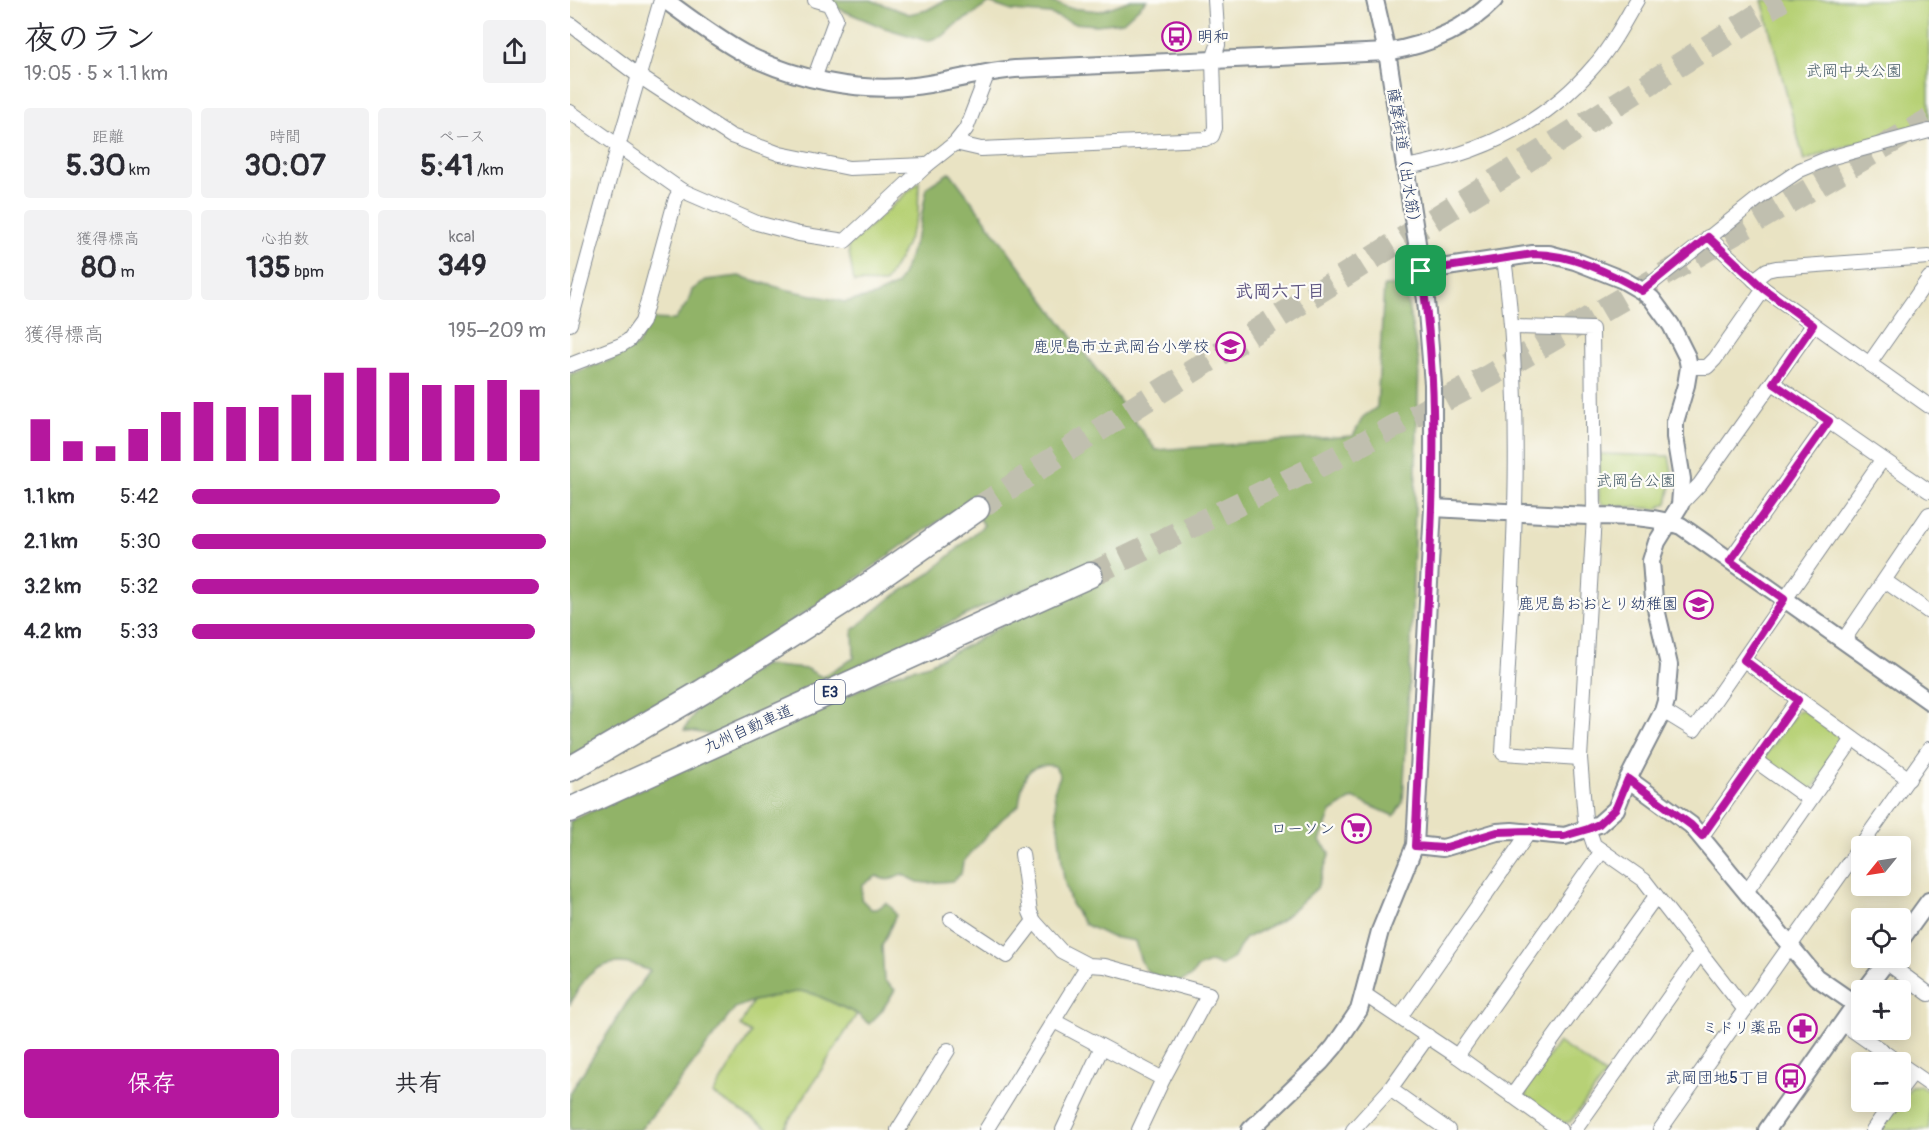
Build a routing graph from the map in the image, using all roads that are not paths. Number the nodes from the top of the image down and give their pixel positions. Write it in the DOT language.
graph roads {
  1 [pos="663,0"];
  2 [pos="815,0"];
  3 [pos="1215,0"];
  4 [pos="1375,0"];
  5 [pos="1494,0"];
  6 [pos="1637,0"];
  7 [pos="570,24"];
  8 [pos="1388,52"];
  9 [pos="1213,60"];
  10 [pos="988,72"];
  11 [pos="639,76"];
  12 [pos="814,79"];
  13 [pos="570,112"];
  14 [pos="1929,131"];
  15 [pos="955,143"];
  16 [pos="618,147"];
  17 [pos="927,165"];
  18 [pos="1405,167"];
  19 [pos="681,190"];
  20 [pos="1708,237"];
  21 [pos="1929,257"];
  22 [pos="1504,258"];
  23 [pos="1421,271"];
  24 [pos="1929,278"];
  25 [pos="1759,285"];
  26 [pos="1642,291"];
  27 [pos="570,324"];
  28 [pos="1813,325"];
  29 [pos="1513,327"];
  30 [pos="1869,364"];
  31 [pos="570,365"];
  32 [pos="1689,367"];
  33 [pos="1773,383"];
  34 [pos="1928,402"];
  35 [pos="1829,421"];
  36 [pos="1882,460"];
  37 [pos="1929,491"];
  38 [pos="1680,505"];
  39 [pos="1433,508"];
  40 [pos="977,509"];
  41 [pos="1516,513"];
  42 [pos="1929,514"];
  43 [pos="1594,516"];
  44 [pos="1669,522"];
  45 [pos="1730,561"];
  46 [pos="1090,574"];
  47 [pos="1885,581"];
  48 [pos="1784,599"];
  49 [pos="1929,612"];
  50 [pos="1843,640"];
  51 [pos="1744,660"];
  52 [pos="1798,700"];
  53 [pos="1929,701"];
  54 [pos="1663,711"];
  55 [pos="1853,740"];
  56 [pos="1929,749"];
  57 [pos="1580,758"];
  58 [pos="1756,761"];
  59 [pos="570,769"];
  60 [pos="1628,779"];
  61 [pos="1909,779"];
  62 [pos="1809,800"];
  63 [pos="570,810"];
  64 [pos="1588,829"];
  65 [pos="1530,831"];
  66 [pos="1702,836"];
  67 [pos="1415,846"];
  68 [pos="1602,851"];
  69 [pos="1022,854"];
  70 [pos="1746,892"];
  71 [pos="1656,896"];
  72 [pos="1929,901"];
  73 [pos="951,919"];
  74 [pos="1034,921"];
  75 [pos="1911,926"];
  76 [pos="1790,946"];
  77 [pos="1701,952"];
  78 [pos="1088,965"];
  79 [pos="1882,968"];
  80 [pos="1898,968"];
  81 [pos="1873,980"];
  82 [pos="1929,993"];
  83 [pos="1364,994"];
  84 [pos="1851,996"];
  85 [pos="1745,1010"];
  86 [pos="1851,1010"];
  87 [pos="1400,1017"];
  88 [pos="1054,1021"];
  89 [pos="1842,1023"];
  90 [pos="1428,1036"];
  91 [pos="1102,1047"];
  92 [pos="948,1050"];
  93 [pos="1883,1052"];
  94 [pos="1457,1056"];
  95 [pos="1913,1072"];
  96 [pos="1911,1075"];
  97 [pos="1162,1079"];
  98 [pos="1929,1083"];
  99 [pos="1390,1089"];
  100 [pos="1512,1096"];
  101 [pos="1885,1112"];
  102 [pos="898,1130"];
  103 [pos="986,1130"];
  104 [pos="1063,1130"];
  105 [pos="1139,1130"];
  106 [pos="1250,1130"];
  107 [pos="1353,1130"];
  108 [pos="1448,1130"];
  109 [pos="1560,1130"];
  110 [pos="1575,1130"];
  111 [pos="1660,1130"];
  112 [pos="1767,1130"];
  113 [pos="1873,1130"];
  1 -- 11 [label="street"];
  1 -- 12 [label="street"];
  2 -- 12 [label="street"];
  3 -- 9 [label="street"];
  4 -- 8 [label="street, 薩摩街道（出水筋）"];
  5 -- 8 [label="street"];
  6 -- 18 [label="street"];
  7 -- 11 [label="street"];
  8 -- 9 [label="street"];
  8 -- 18 [label="street, 薩摩街道（出水筋）"];
  9 -- 10 [label="street"];
  9 -- 15 [label="street"];
  10 -- 12 [label="street"];
  10 -- 15 [label="street"];
  11 -- 16 [label="street"];
  11 -- 17 [label="street"];
  13 -- 16 [label="street"];
  14 -- 20 [label="street"];
  15 -- 17 [label="street"];
  16 -- 19 [label="street"];
  16 -- 27 [label="street"];
  17 -- 19 [label="street"];
  18 -- 23 [label="street, 薩摩街道（出水筋）"];
  19 -- 31 [label="street"];
  20 -- 25 [label="street"];
  20 -- 26 [label="street"];
  21 -- 25 [label="street"];
  22 -- 23 [label="street"];
  22 -- 26 [label="street"];
  22 -- 29 [label="street"];
  23 -- 39 [label="street, 薩摩街道（出水筋）"];
  24 -- 30 [label="street"];
  25 -- 28 [label="street"];
  25 -- 32 [label="street"];
  26 -- 32 [label="street"];
  28 -- 30 [label="street"];
  28 -- 33 [label="street"];
  29 -- 41 [label="street"];
  29 -- 43 [label="street"];
  30 -- 34 [label="street"];
  32 -- 38 [label="street"];
  33 -- 35 [label="street"];
  33 -- 38 [label="street"];
  35 -- 36 [label="street"];
  35 -- 45 [label="street"];
  36 -- 37 [label="street"];
  36 -- 48 [label="street"];
  38 -- 44 [label="street"];
  39 -- 41 [label="street"];
  39 -- 67 [label="street, 薩摩街道（出水筋）"];
  40 -- 59 [label="highway"];
  41 -- 43 [label="street"];
  41 -- 57 [label="street"];
  42 -- 47 [label="street"];
  43 -- 44 [label="street"];
  43 -- 57 [label="street"];
  44 -- 45 [label="street"];
  44 -- 54 [label="street"];
  45 -- 48 [label="street"];
  46 -- 63 [label="highway, 九州自動車道 / E3"];
  47 -- 49 [label="street"];
  47 -- 50 [label="street"];
  48 -- 50 [label="street"];
  48 -- 51 [label="street"];
  50 -- 53 [label="street"];
  51 -- 52 [label="street"];
  51 -- 54 [label="street"];
  52 -- 55 [label="street"];
  52 -- 58 [label="street"];
  54 -- 60 [label="street"];
  55 -- 61 [label="street"];
  55 -- 62 [label="street"];
  56 -- 61 [label="street"];
  57 -- 64 [label="street"];
  58 -- 62 [label="street"];
  58 -- 66 [label="street"];
  60 -- 64 [label="street"];
  60 -- 66 [label="street"];
  61 -- 76 [label="street"];
  62 -- 70 [label="street"];
  64 -- 65 [label="street"];
  64 -- 68 [label="street"];
  65 -- 67 [label="street"];
  65 -- 87 [label="street"];
  66 -- 70 [label="street"];
  67 -- 83 [label="street, 薩摩街道（出水筋）"];
  68 -- 71 [label="street"];
  68 -- 94 [label="street"];
  69 -- 74 [label="street"];
  70 -- 76 [label="street"];
  71 -- 77 [label="street"];
  71 -- 100 [label="street"];
  72 -- 75 [label="street"];
  73 -- 74 [label="street"];
  74 -- 78 [label="street"];
  76 -- 84 [label="street"];
  76 -- 85 [label="street"];
  77 -- 85 [label="street"];
  77 -- 110 [label="street"];
  78 -- 88 [label="street"];
  78 -- 97 [label="street"];
  79 -- 81 [label="street"];
  80 -- 82 [label="street"];
  83 -- 87 [label="street"];
  83 -- 106 [label="street, 薩摩街道（出水筋）"];
  85 -- 111 [label="street"];
  86 -- 89 [label="street"];
  87 -- 90 [label="street"];
  88 -- 91 [label="street"];
  88 -- 103 [label="street"];
  89 -- 93 [label="street"];
  89 -- 112 [label="street"];
  90 -- 94 [label="street"];
  90 -- 99 [label="street"];
  91 -- 97 [label="street"];
  91 -- 104 [label="street"];
  92 -- 102 [label="street"];
  94 -- 100 [label="street"];
  95 -- 96 [label="street"];
  95 -- 98 [label="street"];
  97 -- 105 [label="street"];
  99 -- 107 [label="street"];
  99 -- 108 [label="street"];
  100 -- 109 [label="street"];
  101 -- 113 [label="street"];
}
